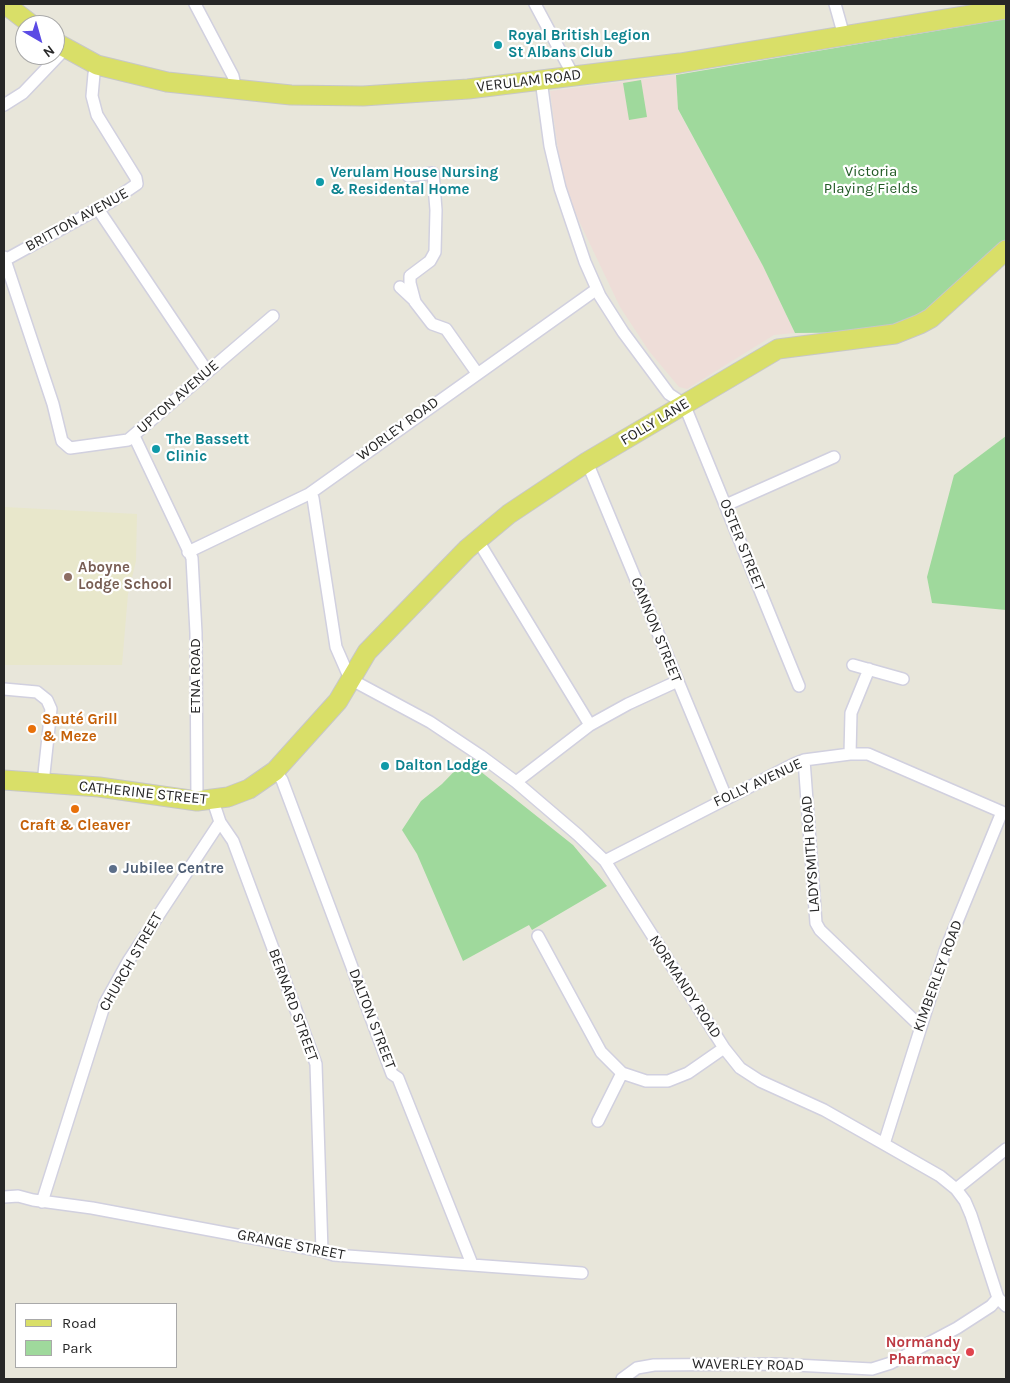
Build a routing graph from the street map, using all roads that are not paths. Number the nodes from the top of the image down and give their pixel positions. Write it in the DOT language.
graph roads {
  1 [pos="5,4"];
  2 [pos="194,4"];
  3 [pos="535,4"];
  4 [pos="835,4"];
  5 [pos="998,8"];
  6 [pos="19,15"];
  7 [pos="844,36"];
  8 [pos="65,48"];
  9 [pos="45,65"];
  10 [pos="97,65"];
  11 [pos="573,75"];
  12 [pos="541,80"];
  13 [pos="236,91"];
  14 [pos="4,105"];
  15 [pos="408,176"];
  16 [pos="98,209"];
  17 [pos="1006,250"];
  18 [pos="4,259"];
  19 [pos="400,287"];
  20 [pos="598,289"];
  21 [pos="415,302"];
  22 [pos="272,316"];
  23 [pos="207,371"];
  24 [pos="477,373"];
  25 [pos="684,404"];
  26 [pos="134,436"];
  27 [pos="834,457"];
  28 [pos="587,462"];
  29 [pos="309,494"];
  30 [pos="726,506"];
  31 [pos="477,539"];
  32 [pos="188,552"];
  33 [pos="854,665"];
  34 [pos="869,669"];
  35 [pos="350,679"];
  36 [pos="903,679"];
  37 [pos="678,681"];
  38 [pos="799,686"];
  39 [pos="4,689"];
  40 [pos="590,725"];
  41 [pos="850,754"];
  42 [pos="804,760"];
  43 [pos="275,771"];
  44 [pos="4,780"];
  45 [pos="516,782"];
  46 [pos="43,783"];
  47 [pos="726,797"];
  48 [pos="205,801"];
  49 [pos="1002,812"];
  50 [pos="220,822"];
  51 [pos="605,861"];
  52 [pos="538,936"];
  53 [pos="920,1026"];
  54 [pos="724,1048"];
  55 [pos="622,1073"];
  56 [pos="598,1121"];
  57 [pos="884,1144"];
  58 [pos="1006,1149"];
  59 [pos="956,1189"];
  60 [pos="4,1196"];
  61 [pos="42,1202"];
  62 [pos="322,1251"];
  63 [pos="472,1264"];
  64 [pos="582,1273"];
  65 [pos="1002,1302"];
  66 [pos="873,1374"];
  67 [pos="622,1379"];
  1 -- 6 [label="main road"];
  2 -- 13 [label="street"];
  3 -- 11 [label="street"];
  4 -- 7 [label="street"];
  5 -- 7 [label="main road, VERULAM ROAD"];
  7 -- 11 [label="main road, VERULAM ROAD"];
  8 -- 10 [label="main road, VERULAM ROAD"];
  9 -- 14 [label="street"];
  10 -- 13 [label="main road, VERULAM ROAD"];
  10 -- 16 [label="street, BRITTON AVENUE"];
  11 -- 12 [label="main road, VERULAM ROAD"];
  12 -- 13 [label="main road, VERULAM ROAD"];
  12 -- 20 [label="street"];
  15 -- 21 [label="street"];
  16 -- 18 [label="street, BRITTON AVENUE"];
  16 -- 23 [label="street"];
  17 -- 25 [label="main road, FOLLY LANE"];
  18 -- 26 [label="street, UPTON AVENUE"];
  19 -- 21 [label="street"];
  20 -- 24 [label="street, WORLEY ROAD"];
  20 -- 25 [label="street"];
  21 -- 24 [label="street"];
  22 -- 23 [label="street, UPTON AVENUE"];
  23 -- 26 [label="street, UPTON AVENUE"];
  24 -- 29 [label="street, WORLEY ROAD"];
  25 -- 28 [label="main road, FOLLY LANE"];
  25 -- 30 [label="street, OSTER STREET"];
  26 -- 32 [label="street, ETNA ROAD"];
  27 -- 30 [label="street"];
  28 -- 31 [label="main road, FOLLY LANE"];
  28 -- 37 [label="street, CANNON STREET"];
  29 -- 32 [label="street, WORLEY ROAD"];
  29 -- 35 [label="street"];
  30 -- 38 [label="street, OSTER STREET"];
  31 -- 35 [label="main road, FOLLY LANE"];
  31 -- 40 [label="street"];
  32 -- 48 [label="street, ETNA ROAD"];
  33 -- 34 [label="street"];
  34 -- 36 [label="street"];
  34 -- 41 [label="street"];
  35 -- 43 [label="main road, CATHERINE STREET"];
  35 -- 45 [label="street, NORMANDY ROAD"];
  37 -- 40 [label="street"];
  37 -- 47 [label="street, CANNON STREET"];
  39 -- 46 [label="street"];
  40 -- 45 [label="street"];
  41 -- 42 [label="street, FOLLY AVENUE"];
  41 -- 49 [label="street, FOLLY AVENUE"];
  42 -- 47 [label="street, FOLLY AVENUE"];
  42 -- 53 [label="street, LADYSMITH ROAD"];
  43 -- 48 [label="main road, CATHERINE STREET"];
  43 -- 63 [label="street, DALTON STREET"];
  44 -- 46 [label="main road, CATHERINE STREET"];
  45 -- 51 [label="street, NORMANDY ROAD"];
  46 -- 48 [label="main road, CATHERINE STREET"];
  47 -- 51 [label="street, FOLLY AVENUE"];
  48 -- 50 [label="street, BERNARD STREET"];
  49 -- 53 [label="street, KIMBERLEY ROAD"];
  50 -- 61 [label="street, CHURCH STREET"];
  50 -- 62 [label="street, BERNARD STREET"];
  51 -- 54 [label="street, NORMANDY ROAD"];
  52 -- 55 [label="street"];
  53 -- 57 [label="street, KIMBERLEY ROAD"];
  54 -- 55 [label="street"];
  54 -- 57 [label="street, NORMANDY ROAD"];
  55 -- 56 [label="street"];
  57 -- 59 [label="street, NORMANDY ROAD"];
  58 -- 59 [label="street"];
  59 -- 65 [label="street, NORMANDY ROAD"];
  60 -- 61 [label="street, GRANGE STREET"];
  61 -- 62 [label="street, GRANGE STREET"];
  62 -- 63 [label="street, GRANGE STREET"];
  63 -- 64 [label="street, GRANGE STREET"];
  65 -- 66 [label="street, WAVERLEY ROAD"];
  66 -- 67 [label="street, WAVERLEY ROAD"];
}
